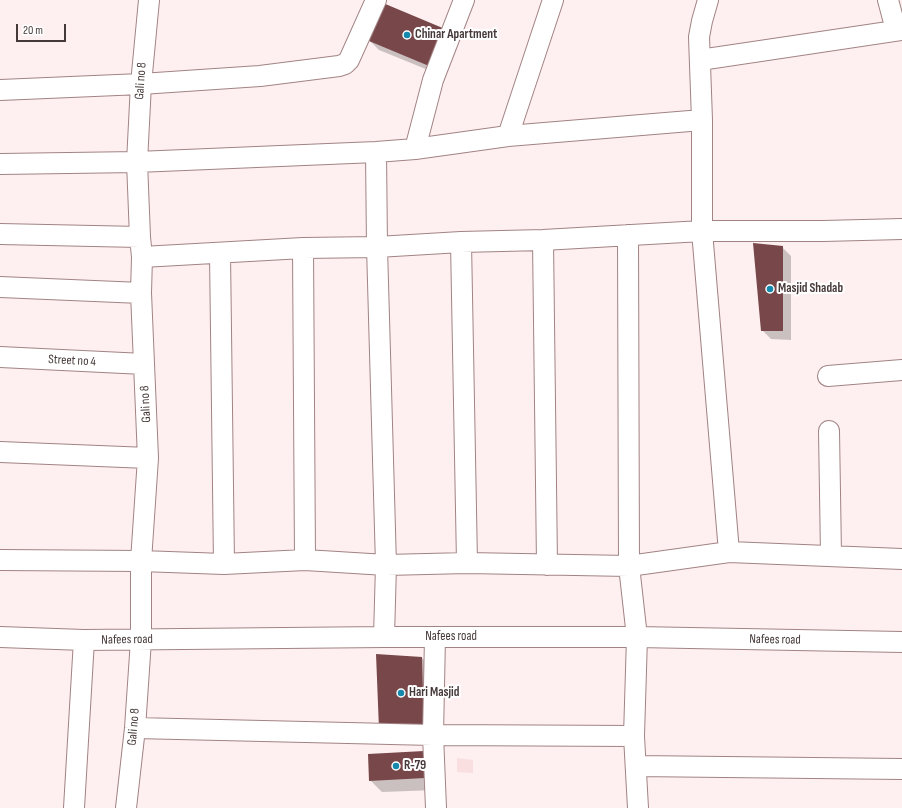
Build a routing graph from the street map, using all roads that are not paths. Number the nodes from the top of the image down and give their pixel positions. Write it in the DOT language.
graph roads {
  1 [pos="149,0"];
  2 [pos="376,0"];
  3 [pos="464,0"];
  4 [pos="553,0"];
  5 [pos="708,0"];
  6 [pos="888,0"];
  7 [pos="899,30"];
  8 [pos="700,60"];
  9 [pos="140,84"];
  10 [pos="0,90"];
  11 [pos="702,120"];
  12 [pos="508,136"];
  13 [pos="415,149"];
  14 [pos="376,152"];
  15 [pos="137,162"];
  16 [pos="0,164"];
  17 [pos="902,229"];
  18 [pos="702,230"];
  19 [pos="0,234"];
  20 [pos="628,235"];
  21 [pos="140,237"];
  22 [pos="543,240"];
  23 [pos="461,242"];
  24 [pos="377,247"];
  25 [pos="303,248"];
  26 [pos="220,253"];
  27 [pos="142,257"];
  28 [pos="0,287"];
  29 [pos="141,293"];
  30 [pos="0,357"];
  31 [pos="144,364"];
  32 [pos="902,370"];
  33 [pos="828,376"];
  34 [pos="829,431"];
  35 [pos="0,452"];
  36 [pos="148,458"];
  37 [pos="729,552"];
  38 [pos="831,555"];
  39 [pos="902,559"];
  40 [pos="0,560"];
  41 [pos="305,560"];
  42 [pos="141,561"];
  43 [pos="467,563"];
  44 [pos="224,564"];
  45 [pos="547,564"];
  46 [pos="386,565"];
  47 [pos="629,566"];
  48 [pos="0,637"];
  49 [pos="384,637"];
  50 [pos="435,637"];
  51 [pos="638,638"];
  52 [pos="84,640"];
  53 [pos="141,640"];
  54 [pos="902,642"];
  55 [pos="135,728"];
  56 [pos="433,735"];
  57 [pos="634,736"];
  58 [pos="636,766"];
  59 [pos="902,769"];
  60 [pos="74,808"];
  61 [pos="126,808"];
  62 [pos="436,808"];
  63 [pos="638,808"];
  1 -- 9 [label="street, Gali no 8"];
  2 -- 9 [label="street"];
  3 -- 13 [label="street"];
  4 -- 12 [label="street"];
  5 -- 8 [label="street"];
  6 -- 7 [label="street"];
  7 -- 8 [label="street"];
  8 -- 11 [label="street"];
  9 -- 10 [label="street"];
  9 -- 15 [label="street, Gali no 8"];
  11 -- 12 [label="street"];
  11 -- 18 [label="street"];
  12 -- 13 [label="street"];
  13 -- 14 [label="street"];
  14 -- 15 [label="street"];
  14 -- 24 [label="street"];
  15 -- 16 [label="street"];
  15 -- 21 [label="street, Gali no 8"];
  17 -- 18 [label="street"];
  18 -- 20 [label="street"];
  18 -- 37 [label="street"];
  19 -- 21 [label="street"];
  20 -- 22 [label="street"];
  20 -- 47 [label="street"];
  21 -- 27 [label="street, Gali no 8"];
  22 -- 23 [label="street"];
  22 -- 45 [label="street"];
  23 -- 24 [label="street"];
  23 -- 43 [label="street"];
  24 -- 25 [label="street"];
  24 -- 46 [label="street"];
  25 -- 26 [label="street"];
  25 -- 41 [label="street"];
  26 -- 27 [label="street"];
  26 -- 44 [label="street"];
  27 -- 29 [label="street, Gali no 8"];
  28 -- 29 [label="street"];
  29 -- 31 [label="street, Gali no 8"];
  30 -- 31 [label="street, Street no 4"];
  31 -- 36 [label="street, Gali no 8"];
  32 -- 33 [label="street"];
  34 -- 38 [label="street"];
  35 -- 36 [label="street"];
  36 -- 42 [label="street, Gali no 8"];
  37 -- 38 [label="street"];
  37 -- 47 [label="street"];
  38 -- 39 [label="street"];
  40 -- 42 [label="street"];
  41 -- 44 [label="street"];
  41 -- 46 [label="street"];
  42 -- 44 [label="street"];
  42 -- 53 [label="street, Gali no 8"];
  43 -- 45 [label="street"];
  43 -- 46 [label="street"];
  45 -- 47 [label="street"];
  46 -- 49 [label="street"];
  47 -- 51 [label="street"];
  48 -- 52 [label="street, Nafees road"];
  49 -- 50 [label="street, Nafees road"];
  49 -- 53 [label="street, Nafees road"];
  50 -- 51 [label="street, Nafees road"];
  50 -- 56 [label="street"];
  51 -- 54 [label="street, Nafees road"];
  51 -- 57 [label="street"];
  52 -- 53 [label="street, Nafees road"];
  52 -- 60 [label="street"];
  53 -- 55 [label="street, Gali no 8"];
  55 -- 56 [label="street"];
  55 -- 61 [label="street, Gali no 8"];
  56 -- 57 [label="street"];
  56 -- 62 [label="street"];
  57 -- 58 [label="street"];
  58 -- 59 [label="street"];
  58 -- 63 [label="street"];
}
